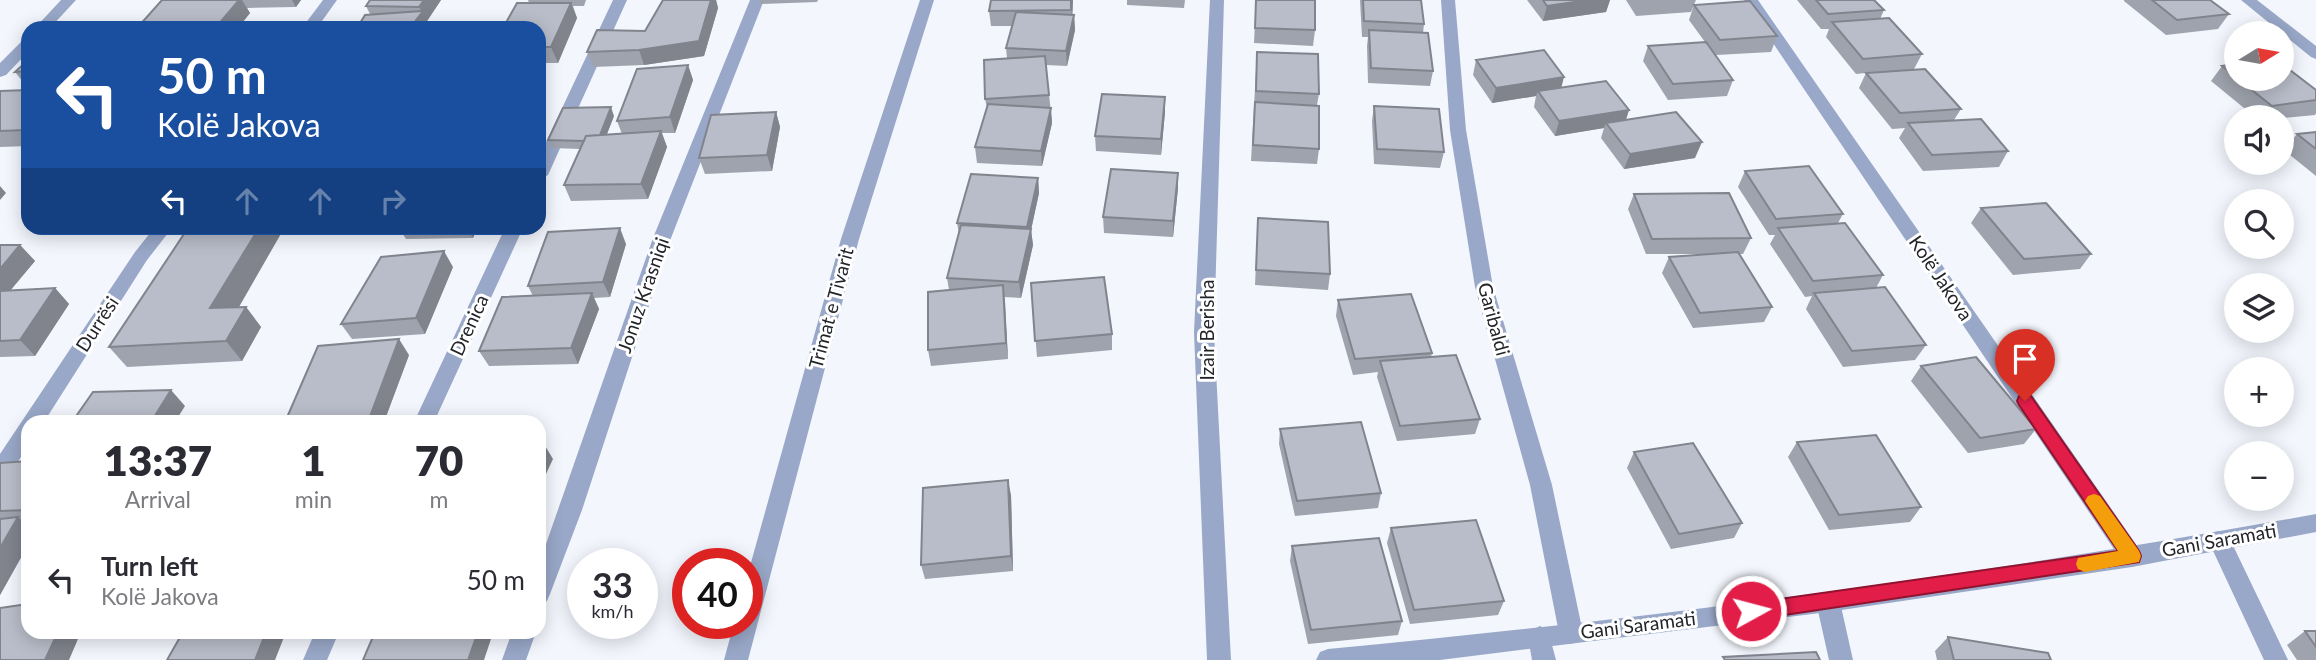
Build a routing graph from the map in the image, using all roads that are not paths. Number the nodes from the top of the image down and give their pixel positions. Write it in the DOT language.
graph roads {
  1 [pos="69,0"];
  2 [pos="330,0"];
  3 [pos="620,0"];
  4 [pos="757,0"];
  5 [pos="927,0"];
  6 [pos="1217,0"];
  7 [pos="1448,0"];
  8 [pos="1751,0"];
  9 [pos="2248,0"];
  10 [pos="49,21"];
  11 [pos="314,21"];
  12 [pos="21,50"];
  13 [pos="2316,54"];
  14 [pos="0,72"];
  15 [pos="546,159"];
  16 [pos="158,235"];
  17 [pos="511,235"];
  18 [pos="38,415"];
  19 [pos="427,415"];
  20 [pos="21,440"];
  21 [pos="0,471"];
  22 [pos="2316,523"];
  23 [pos="2219,540"];
  24 [pos="2132,556"];
  25 [pos="763,562"];
  26 [pos="546,576"];
  27 [pos="1828,602"];
  28 [pos="1571,633"];
  29 [pos="324,639"];
  30 [pos="522,639"];
  31 [pos="742,639"];
  32 [pos="1542,648"];
  33 [pos="1365,659"];
  34 [pos="315,660"];
  35 [pos="514,660"];
  36 [pos="736,660"];
  37 [pos="1219,660"];
  38 [pos="1328,660"];
  39 [pos="1842,660"];
  40 [pos="2276,660"];
  1 -- 10 [label="street"];
  2 -- 11 [label="street"];
  3 -- 15 [label="street"];
  4 -- 26 [label="street, Jonuz Krasniqi"];
  5 -- 25 [label="street, Trimat e Tivarit"];
  6 -- 37 [label="street, Izair Berisha"];
  7 -- 28 [label="street, Garibaldi"];
  8 -- 24 [label="street, Kolë Jakova"];
  9 -- 13 [label="street"];
  12 -- 14 [label="street"];
  16 -- 18 [label="street, Durrësi"];
  17 -- 19 [label="street, Drenica"];
  20 -- 21 [label="street"];
  22 -- 23 [label="street, Gani Saramati"];
  23 -- 24 [label="street, Gani Saramati"];
  23 -- 40 [label="street"];
  24 -- 27 [label="street, Gani Saramati"];
  27 -- 28 [label="street, Gani Saramati"];
  27 -- 39 [label="street"];
  28 -- 32 [label="street, Gani Saramati"];
  29 -- 34 [label="street"];
  30 -- 35 [label="street"];
  31 -- 36 [label="street, Trimat e Tivarit"];
  32 -- 33 [label="street, Gani Saramati"];
  33 -- 38 [label="street, Gani Saramati"];
}
